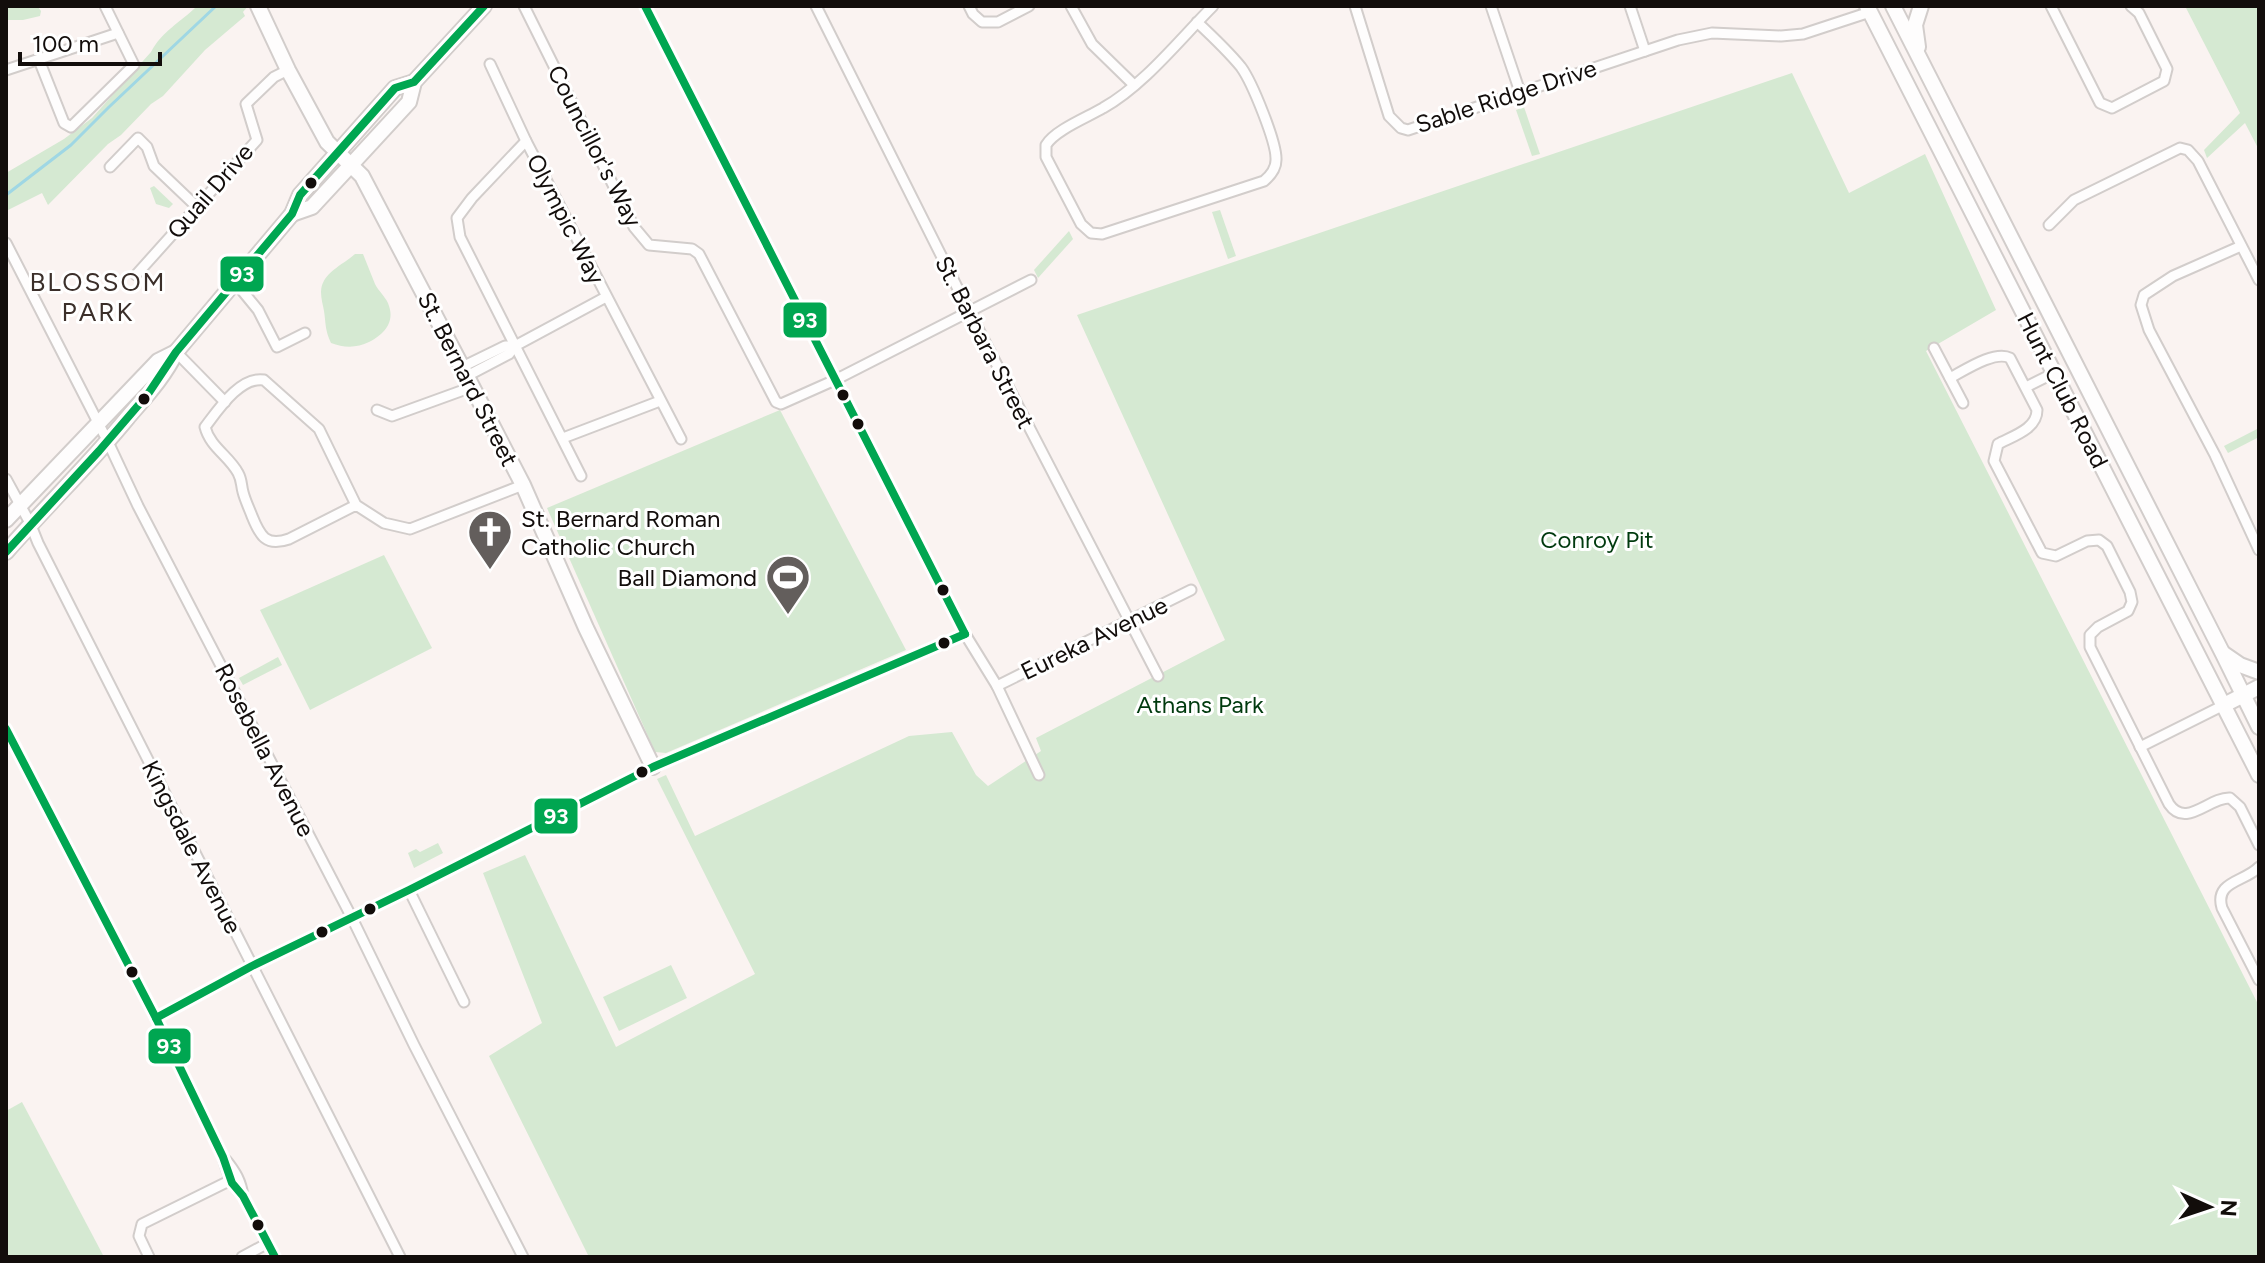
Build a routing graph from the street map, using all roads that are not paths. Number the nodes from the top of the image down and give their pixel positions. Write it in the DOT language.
graph roads {
  1 [pos="105,6"];
  2 [pos="258,6"];
  3 [pos="484,6"];
  4 [pos="524,6"];
  5 [pos="645,6"];
  6 [pos="816,6"];
  7 [pos="969,6"];
  8 [pos="1029,6"];
  9 [pos="1071,6"];
  10 [pos="1213,6"];
  11 [pos="1355,6"];
  12 [pos="1491,6"];
  13 [pos="1630,6"];
  14 [pos="1890,6"];
  15 [pos="1921,6"];
  16 [pos="2131,6"];
  17 [pos="2055,7"];
  18 [pos="1868,9"];
  19 [pos="1197,22"];
  20 [pos="118,33"];
  21 [pos="1645,51"];
  22 [pos="1920,59"];
  23 [pos="39,60"];
  24 [pos="490,64"];
  25 [pos="6,70"];
  26 [pos="288,70"];
  27 [pos="414,82"];
  28 [pos="1134,85"];
  29 [pos="1520,92"];
  30 [pos="526,141"];
  31 [pos="338,154"];
  32 [pos="350,166"];
  33 [pos="110,167"];
  34 [pos="196,206"];
  35 [pos="292,214"];
  36 [pos="2049,225"];
  37 [pos="6,243"];
  38 [pos="2241,246"];
  39 [pos="136,275"];
  40 [pos="1031,280"];
  41 [pos="2259,280"];
  42 [pos="235,282"];
  43 [pos="606,297"];
  44 [pos="969,311"];
  45 [pos="305,333"];
  46 [pos="515,346"];
  47 [pos="1934,348"];
  48 [pos="176,352"];
  49 [pos="2054,373"];
  50 [pos="467,376"];
  51 [pos="1950,378"];
  52 [pos="835,380"];
  53 [pos="2026,387"];
  54 [pos="660,401"];
  55 [pos="225,402"];
  56 [pos="1963,403"];
  57 [pos="377,410"];
  58 [pos="98,424"];
  59 [pos="563,438"];
  60 [pos="681,439"];
  61 [pos="108,442"];
  62 [pos="581,476"];
  63 [pos="6,479"];
  64 [pos="523,485"];
  65 [pos="19,505"];
  66 [pos="356,505"];
  67 [pos="6,520"];
  68 [pos="30,523"];
  69 [pos="2259,550"];
  70 [pos="6,552"];
  71 [pos="1191,590"];
  72 [pos="1129,622"];
  73 [pos="965,634"];
  74 [pos="2223,654"];
  75 [pos="2259,672"];
  76 [pos="1158,676"];
  77 [pos="997,686"];
  78 [pos="2259,687"];
  79 [pos="2243,696"];
  80 [pos="2224,705"];
  81 [pos="2259,727"];
  82 [pos="6,729"];
  83 [pos="2140,747"];
  84 [pos="653,767"];
  85 [pos="1039,775"];
  86 [pos="2259,775"];
  87 [pos="2259,845"];
  88 [pos="2259,867"];
  89 [pos="409,890"];
  90 [pos="352,918"];
  91 [pos="252,966"];
  92 [pos="2259,980"];
  93 [pos="464,1002"];
  94 [pos="156,1018"];
  95 [pos="223,1157"];
  96 [pos="231,1180"];
  97 [pos="243,1196"];
  98 [pos="268,1243"];
  99 [pos="149,1257"];
  100 [pos="242,1257"];
  101 [pos="275,1257"];
  102 [pos="400,1257"];
  103 [pos="523,1257"];
  1 -- 20 [label="street"];
  2 -- 26 [label="main road, St. Bernard Street"];
  3 -- 27 [label="main road"];
  4 -- 52 [label="street, Councillor's Way"];
  5 -- 52 [label="street"];
  6 -- 44 [label="street, St. Barbara Street"];
  7 -- 8 [label="street"];
  9 -- 28 [label="street"];
  10 -- 19 [label="street"];
  11 -- 29 [label="street, Sable Ridge Drive"];
  12 -- 29 [label="street"];
  13 -- 21 [label="street"];
  14 -- 18 [label="main road"];
  14 -- 22 [label="main road, Hunt Club Road"];
  15 -- 22 [label="main road"];
  16 -- 17 [label="street"];
  18 -- 21 [label="street, Sable Ridge Drive"];
  18 -- 49 [label="main road, Hunt Club Road"];
  19 -- 28 [label="street"];
  19 -- 28 [label="street"];
  20 -- 23 [label="street"];
  20 -- 23 [label="street"];
  21 -- 29 [label="street, Sable Ridge Drive"];
  22 -- 74 [label="main road, Hunt Club Road"];
  23 -- 25 [label="street"];
  24 -- 30 [label="street, Olympic Way"];
  26 -- 31 [label="main road, St. Bernard Street"];
  26 -- 34 [label="street, Quail Drive"];
  27 -- 31 [label="main road"];
  27 -- 32 [label="main road"];
  30 -- 43 [label="street, Olympic Way"];
  30 -- 46 [label="street, Olympic Way"];
  31 -- 32 [label="main road, St. Bernard Street"];
  31 -- 35 [label="main road"];
  32 -- 35 [label="main road"];
  32 -- 50 [label="main road, St. Bernard Street"];
  33 -- 34 [label="street"];
  34 -- 39 [label="street, Quail Drive"];
  35 -- 42 [label="main road"];
  36 -- 38 [label="street"];
  37 -- 58 [label="street, Rosebella Avenue"];
  38 -- 41 [label="street"];
  38 -- 69 [label="street"];
  40 -- 44 [label="street"];
  42 -- 45 [label="street"];
  42 -- 48 [label="main road"];
  43 -- 46 [label="street, Olympic Way"];
  43 -- 54 [label="street, Olympic Way"];
  44 -- 52 [label="street"];
  44 -- 72 [label="street, St. Barbara Street"];
  46 -- 50 [label="street, Olympic Way"];
  46 -- 59 [label="street, Olympic Way"];
  47 -- 51 [label="street"];
  48 -- 55 [label="street"];
  48 -- 58 [label="main road"];
  48 -- 61 [label="main road"];
  49 -- 53 [label="street"];
  49 -- 80 [label="main road, Hunt Club Road"];
  50 -- 57 [label="street, Olympic Way"];
  50 -- 64 [label="main road, St. Bernard Street"];
  51 -- 53 [label="street"];
  51 -- 56 [label="street"];
  52 -- 73 [label="street"];
  53 -- 83 [label="street"];
  54 -- 59 [label="street"];
  54 -- 60 [label="street, Olympic Way"];
  55 -- 66 [label="street"];
  55 -- 66 [label="street"];
  58 -- 61 [label="street, Rosebella Avenue"];
  58 -- 65 [label="main road"];
  59 -- 62 [label="street, Olympic Way"];
  61 -- 68 [label="main road"];
  61 -- 90 [label="street, Rosebella Avenue"];
  63 -- 65 [label="street, Kingsdale Avenue"];
  64 -- 66 [label="street"];
  64 -- 84 [label="main road, St. Bernard Street"];
  65 -- 67 [label="main road"];
  65 -- 68 [label="street, Kingsdale Avenue"];
  68 -- 70 [label="main road"];
  68 -- 91 [label="street, Kingsdale Avenue"];
  71 -- 72 [label="street, Eureka Avenue"];
  72 -- 76 [label="street, St. Barbara Street"];
  72 -- 77 [label="street, Eureka Avenue"];
  73 -- 77 [label="street"];
  73 -- 84 [label="street"];
  74 -- 75 [label="main road"];
  74 -- 79 [label="main road, Hunt Club Road"];
  77 -- 85 [label="street"];
  78 -- 79 [label="main road"];
  79 -- 80 [label="main road"];
  79 -- 81 [label="main road, Hunt Club Road"];
  80 -- 83 [label="street"];
  80 -- 86 [label="main road, Hunt Club Road"];
  82 -- 94 [label="street"];
  83 -- 87 [label="street"];
  84 -- 89 [label="street"];
  88 -- 92 [label="street"];
  89 -- 90 [label="street"];
  89 -- 93 [label="street"];
  90 -- 91 [label="street"];
  90 -- 103 [label="street, Rosebella Avenue"];
  91 -- 94 [label="street"];
  91 -- 102 [label="street, Kingsdale Avenue"];
  94 -- 95 [label="street"];
  95 -- 96 [label="street"];
  95 -- 97 [label="street"];
  96 -- 97 [label="street"];
  96 -- 99 [label="street"];
  97 -- 98 [label="street"];
  98 -- 100 [label="street"];
  98 -- 101 [label="street"];
}
